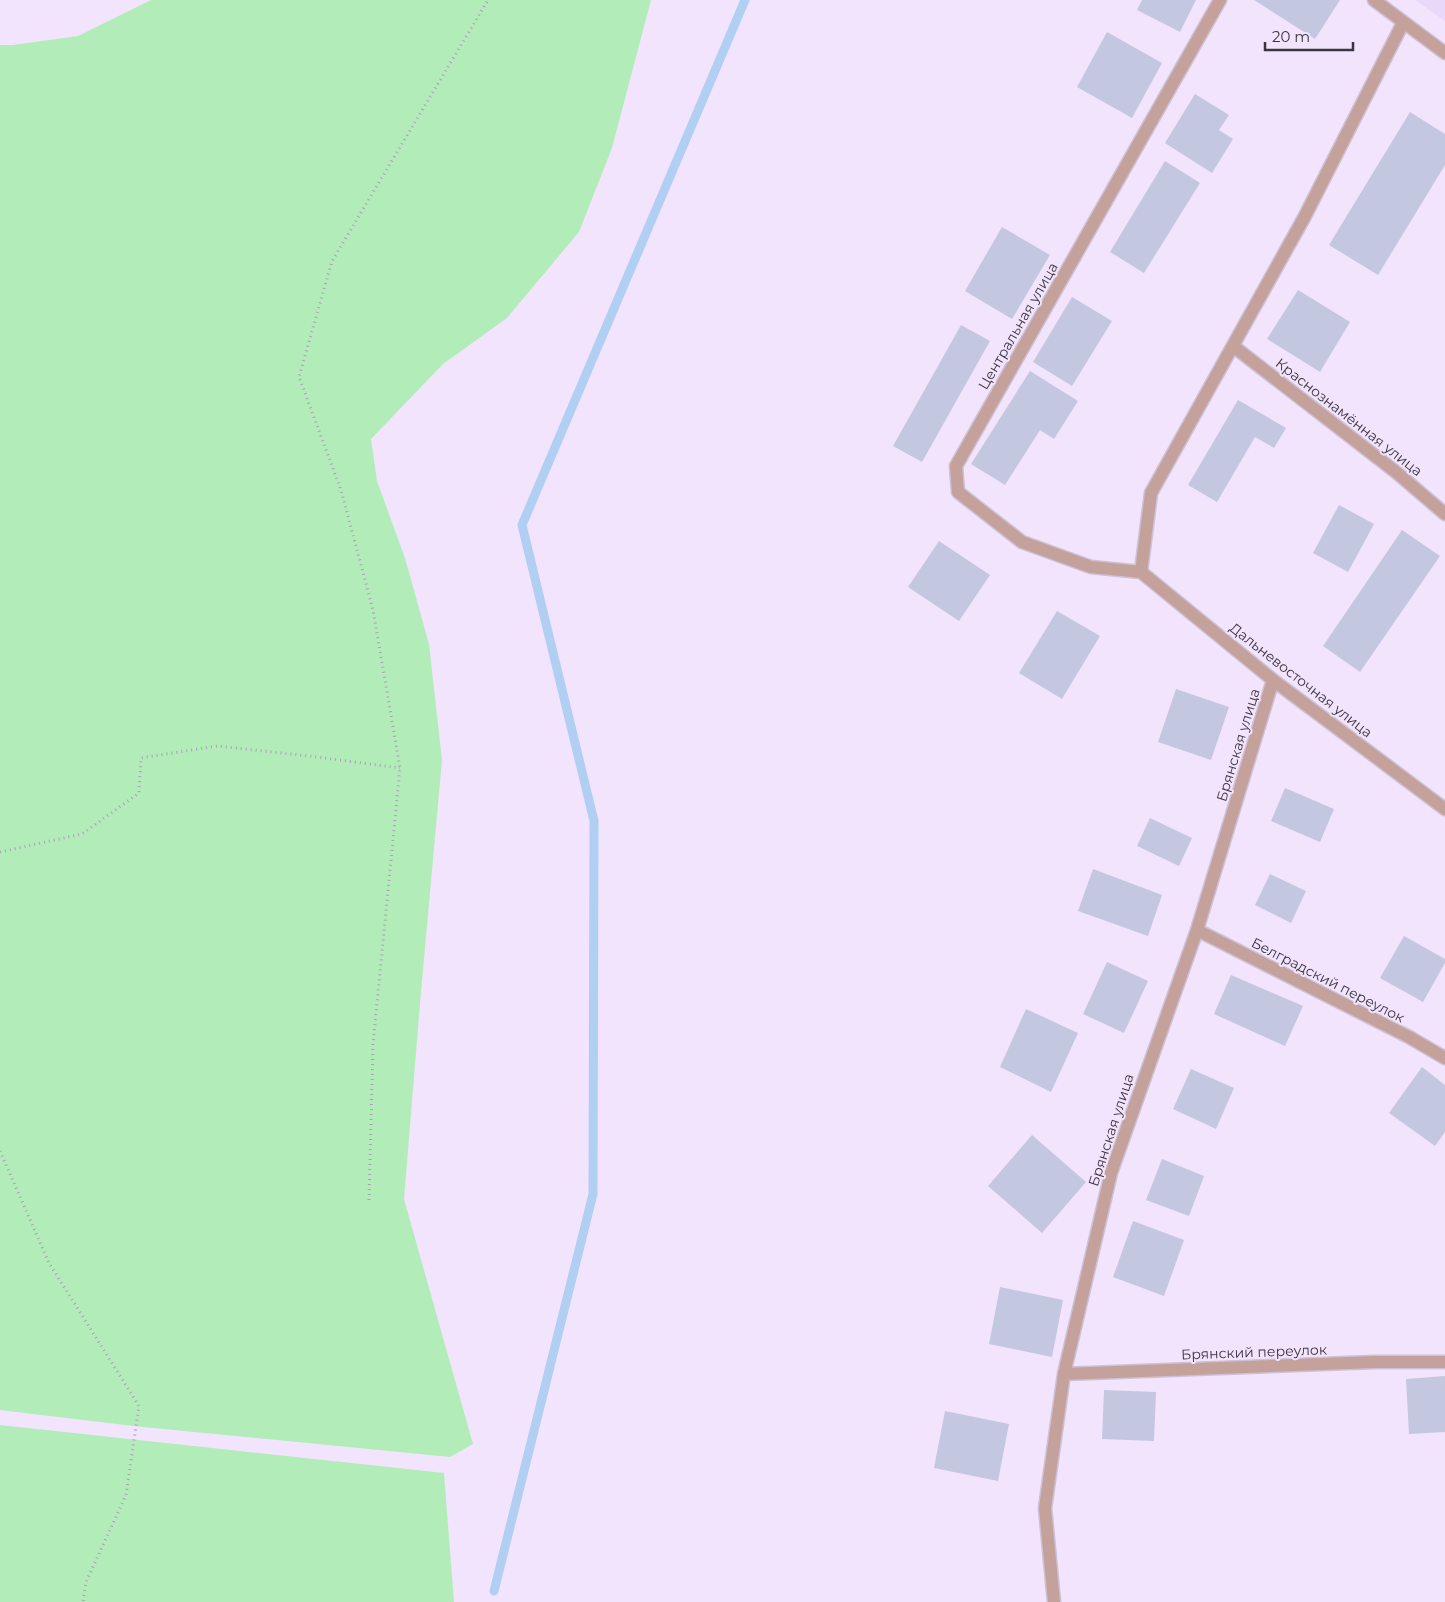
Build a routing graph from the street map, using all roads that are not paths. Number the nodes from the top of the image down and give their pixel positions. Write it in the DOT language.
graph roads {
  1 [pos="1220,0"];
  2 [pos="1374,0"];
  3 [pos="1403,23"];
  4 [pos="1445,53"];
  5 [pos="1233,346"];
  6 [pos="1445,514"];
  7 [pos="1141,572"];
  8 [pos="1273,680"];
  9 [pos="1445,809"];
  10 [pos="1197,930"];
  11 [pos="1445,1058"];
  12 [pos="1445,1362"];
  13 [pos="1064,1374"];
  14 [pos="1054,1602"];
  1 -- 7 [label="street, Центральная улица"];
  2 -- 3 [label="street"];
  3 -- 4 [label="street"];
  3 -- 5 [label="street"];
  5 -- 6 [label="street, Краснознамённая улица"];
  5 -- 7 [label="street"];
  7 -- 8 [label="street, Дальневосточная улица"];
  8 -- 9 [label="street, Дальневосточная улица"];
  8 -- 10 [label="street, Брянская улица"];
  10 -- 11 [label="street, Белградский переулок"];
  10 -- 13 [label="street, Брянская улица"];
  12 -- 13 [label="street, Брянский переулок"];
  13 -- 14 [label="street, Брянская улица"];
}
